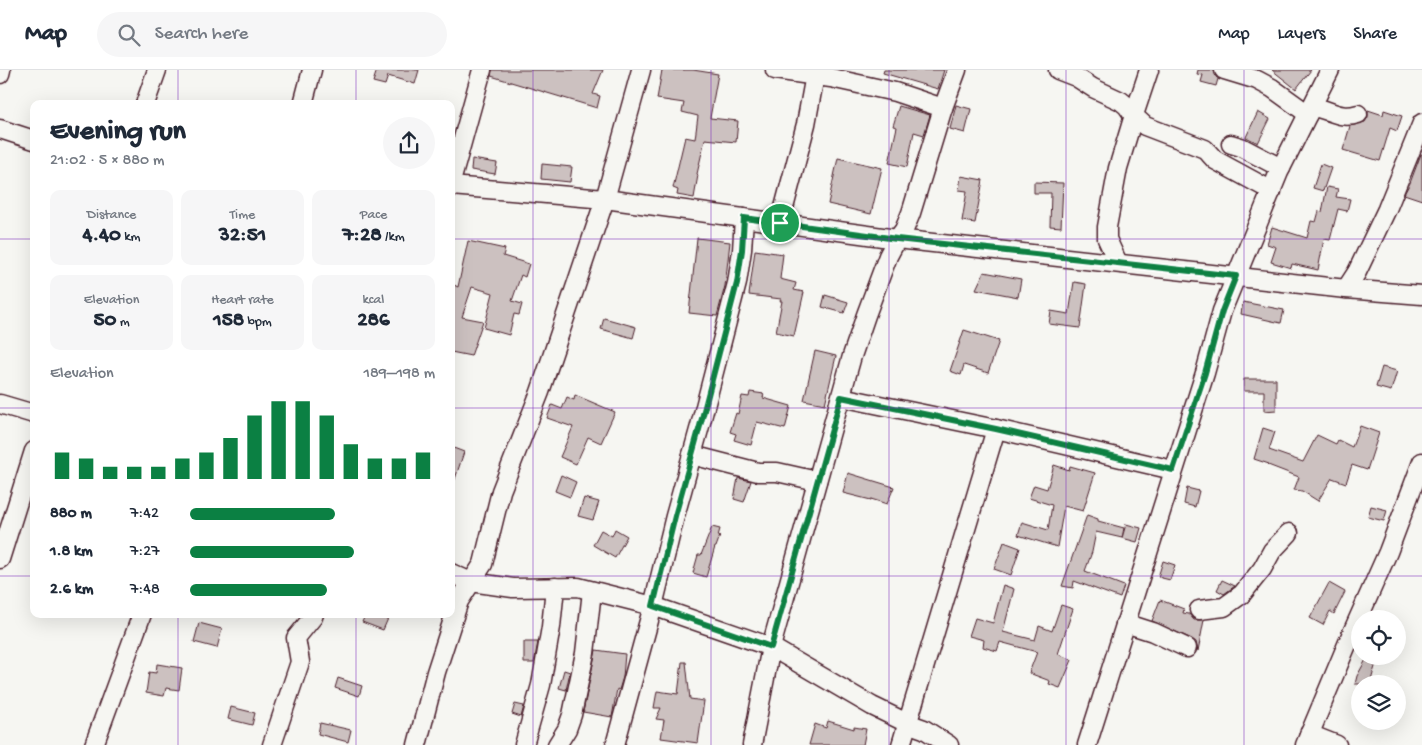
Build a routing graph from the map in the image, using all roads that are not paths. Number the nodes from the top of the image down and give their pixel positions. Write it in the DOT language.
graph roads {
  1 [pos="1,70"];
  2 [pos="157,70"];
  3 [pos="312,70"];
  4 [pos="482,70"];
  5 [pos="641,70"];
  6 [pos="775,70"];
  7 [pos="957,70"];
  8 [pos="1058,70"];
  9 [pos="1149,70"];
  10 [pos="1224,70"];
  11 [pos="1330,70"];
  12 [pos="0,74"];
  13 [pos="815,76"];
  14 [pos="146,100"];
  15 [pos="304,100"];
  16 [pos="943,108"];
  17 [pos="1310,110"];
  18 [pos="1358,114"];
  19 [pos="1134,116"];
  20 [pos="1422,123"];
  21 [pos="0,129"];
  22 [pos="30,139"];
  23 [pos="1231,144"];
  24 [pos="455,168"];
  25 [pos="1281,168"];
  26 [pos="455,186"];
  27 [pos="1272,191"];
  28 [pos="605,199"];
  29 [pos="744,218"];
  30 [pos="780,223"];
  31 [pos="897,239"];
  32 [pos="1118,263"];
  33 [pos="1236,276"];
  34 [pos="1346,289"];
  35 [pos="1422,295"];
  36 [pos="841,397"];
  37 [pos="0,404"];
  38 [pos="30,413"];
  39 [pos="996,429"];
  40 [pos="692,455"];
  41 [pos="1422,462"];
  42 [pos="30,464"];
  43 [pos="1173,470"];
  44 [pos="817,481"];
  45 [pos="1289,533"];
  46 [pos="0,559"];
  47 [pos="455,575"];
  48 [pos="471,582"];
  49 [pos="554,587"];
  50 [pos="592,591"];
  51 [pos="653,606"];
  52 [pos="1199,610"];
  53 [pos="455,613"];
  54 [pos="141,618"];
  55 [pos="312,618"];
  56 [pos="453,618"];
  57 [pos="1125,623"];
  58 [pos="771,647"];
  59 [pos="1187,648"];
  60 [pos="907,722"];
  61 [pos="1307,739"];
  62 [pos="94,745"];
  63 [pos="272,745"];
  64 [pos="417,745"];
  65 [pos="524,745"];
  66 [pos="557,745"];
  67 [pos="615,745"];
  68 [pos="752,745"];
  69 [pos="901,745"];
  70 [pos="948,745"];
  71 [pos="1087,745"];
  72 [pos="1337,745"];
  1 -- 12 [label="street"];
  2 -- 14 [label="street"];
  3 -- 15 [label="street"];
  4 -- 24 [label="street"];
  5 -- 28 [label="street"];
  6 -- 13 [label="street"];
  7 -- 16 [label="street"];
  8 -- 19 [label="street"];
  9 -- 19 [label="street"];
  10 -- 17 [label="street"];
  11 -- 17 [label="street"];
  13 -- 16 [label="street"];
  13 -- 30 [label="street"];
  16 -- 31 [label="street"];
  17 -- 18 [label="street"];
  17 -- 25 [label="street"];
  19 -- 27 [label="street"];
  19 -- 32 [label="street"];
  20 -- 34 [label="street"];
  21 -- 22 [label="street"];
  23 -- 25 [label="street"];
  25 -- 27 [label="street"];
  26 -- 28 [label="street"];
  27 -- 33 [label="street"];
  28 -- 29 [label="street"];
  28 -- 48 [label="street"];
  29 -- 30 [label="street"];
  29 -- 40 [label="street"];
  30 -- 31 [label="street"];
  31 -- 32 [label="street"];
  31 -- 36 [label="street"];
  32 -- 33 [label="street"];
  33 -- 34 [label="street"];
  33 -- 43 [label="street"];
  34 -- 35 [label="street"];
  36 -- 39 [label="street"];
  36 -- 44 [label="street"];
  37 -- 38 [label="street"];
  39 -- 43 [label="street"];
  39 -- 60 [label="street"];
  40 -- 44 [label="street"];
  40 -- 51 [label="street"];
  41 -- 61 [label="street"];
  42 -- 46 [label="street"];
  43 -- 57 [label="street"];
  44 -- 58 [label="street"];
  45 -- 52 [label="street"];
  47 -- 48 [label="street"];
  48 -- 49 [label="street"];
  48 -- 53 [label="street"];
  49 -- 50 [label="street"];
  49 -- 65 [label="street"];
  50 -- 51 [label="street"];
  50 -- 66 [label="street"];
  51 -- 58 [label="street"];
  51 -- 67 [label="street"];
  54 -- 62 [label="street"];
  55 -- 63 [label="street"];
  56 -- 64 [label="street"];
  57 -- 59 [label="street"];
  57 -- 71 [label="street"];
  58 -- 60 [label="street"];
  58 -- 68 [label="street"];
  60 -- 69 [label="street"];
  60 -- 70 [label="street"];
  61 -- 72 [label="street"];
}
